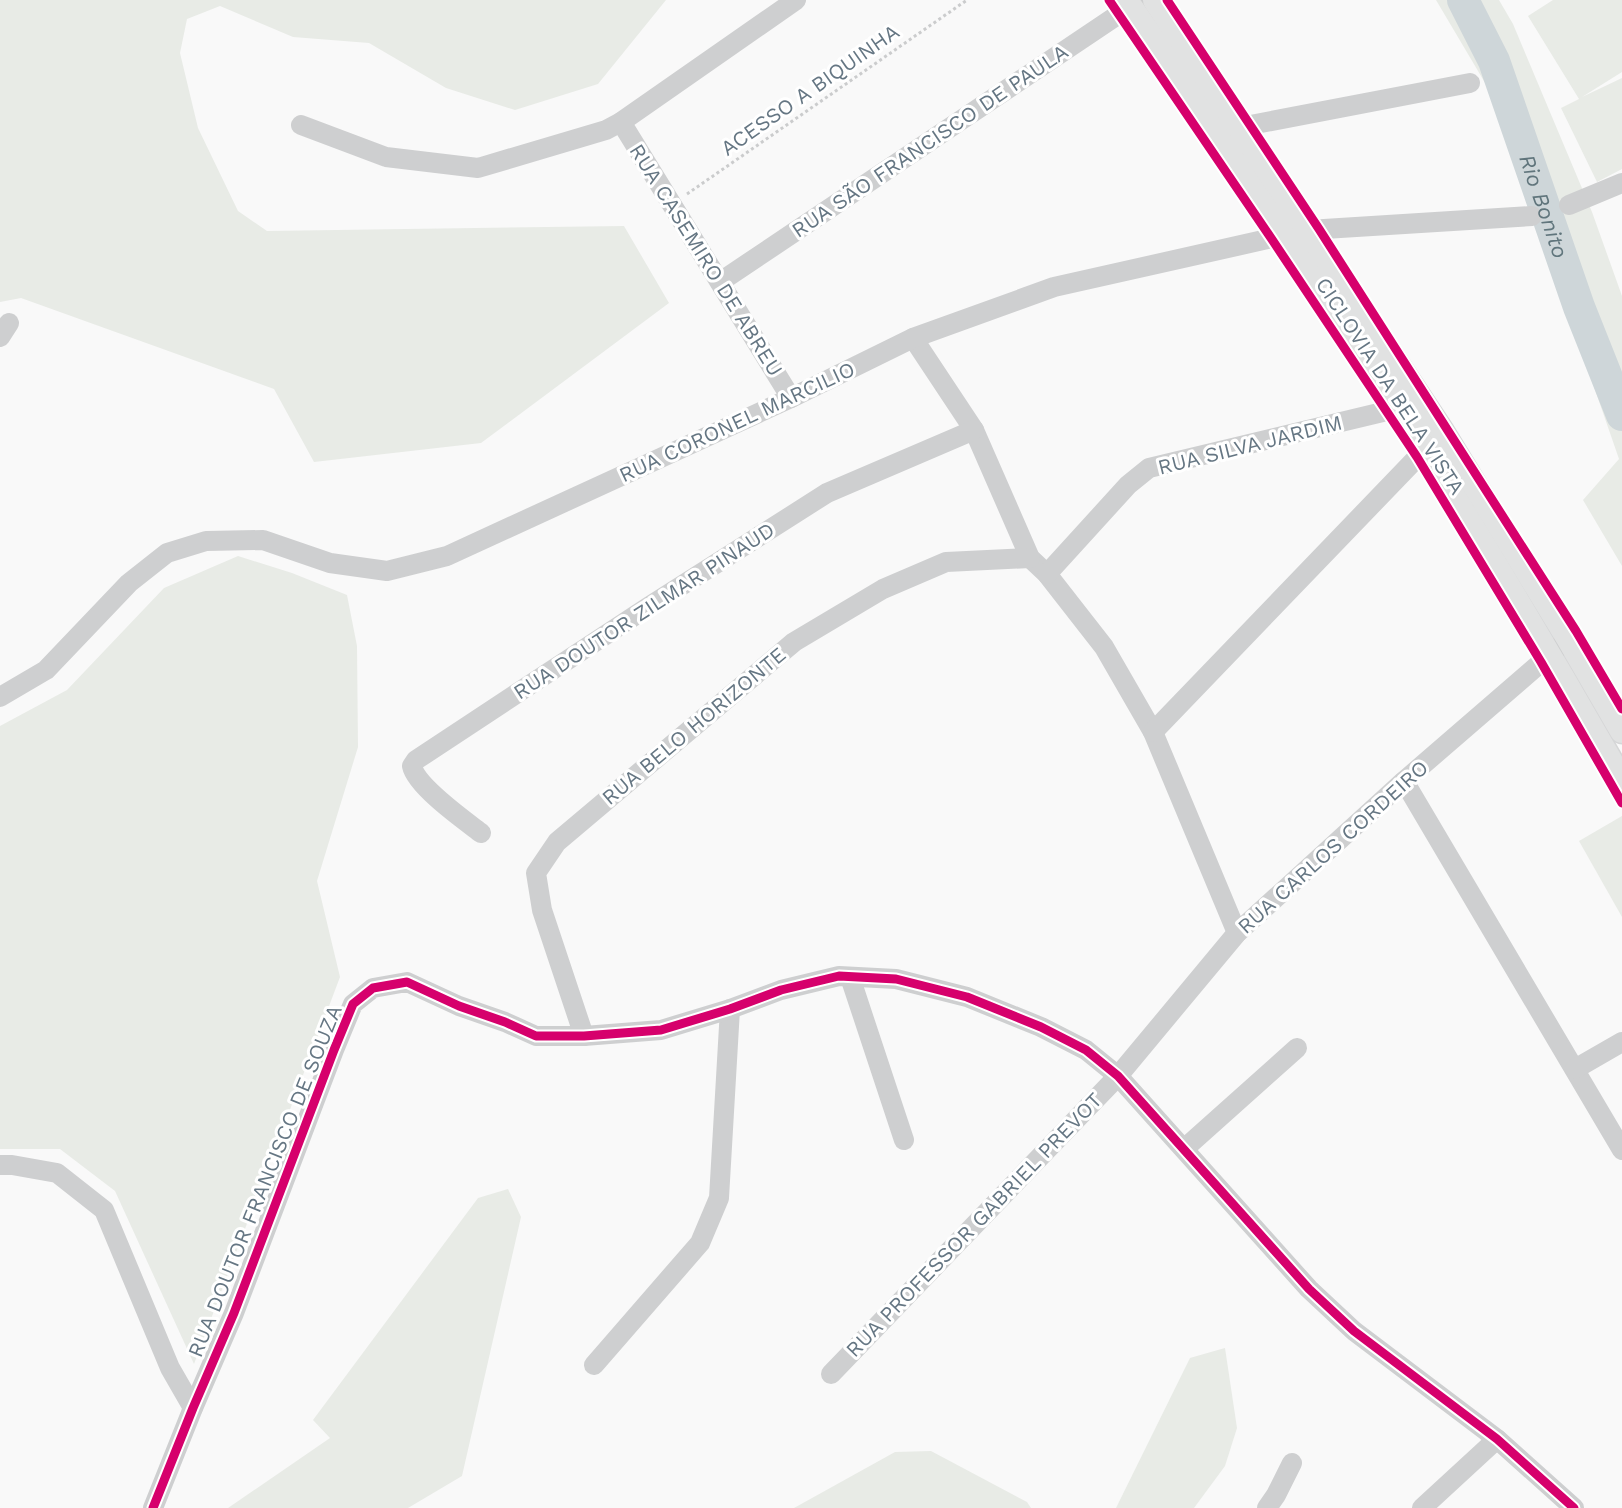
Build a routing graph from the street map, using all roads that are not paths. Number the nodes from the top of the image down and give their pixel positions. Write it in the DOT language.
graph roads {
  1 [pos="796,0"];
  2 [pos="1155,0"];
  3 [pos="1132,2"];
  4 [pos="1470,83"];
  5 [pos="621,122"];
  6 [pos="301,125"];
  7 [pos="1240,127"];
  8 [pos="1622,183"];
  9 [pos="1569,205"];
  10 [pos="1532,216"];
  11 [pos="1298,232"];
  12 [pos="720,282"];
  13 [pos="913,338"];
  14 [pos="791,398"];
  15 [pos="1411,405"];
  16 [pos="974,430"];
  17 [pos="1434,440"];
  18 [pos="1030,558"];
  19 [pos="1047,574"];
  20 [pos="1568,638"];
  21 [pos="1550,654"];
  22 [pos="0,697"];
  23 [pos="1622,731"];
  24 [pos="1153,732"];
  25 [pos="1404,781"];
  26 [pos="1622,781"];
  27 [pos="481,833"];
  28 [pos="1237,933"];
  29 [pos="850,977"];
  30 [pos="730,1009"];
  31 [pos="584,1036"];
  32 [pos="1622,1042"];
  33 [pos="1297,1048"];
  34 [pos="1575,1069"];
  35 [pos="1118,1076"];
  36 [pos="904,1140"];
  37 [pos="1184,1149"];
  38 [pos="1622,1150"];
  39 [pos="0,1165"];
  40 [pos="594,1365"];
  41 [pos="831,1374"];
  42 [pos="193,1408"];
  43 [pos="1497,1439"];
  44 [pos="1292,1463"];
  45 [pos="153,1508"];
  46 [pos="1267,1508"];
  47 [pos="1422,1508"];
  48 [pos="1574,1508"];
  1 -- 5 [label="street"];
  2 -- 7 [label="main road"];
  3 -- 11 [label="main road"];
  3 -- 12 [label="street, RUA SÃO FRANCISCO DE PAULA"];
  4 -- 7 [label="street"];
  5 -- 6 [label="street"];
  5 -- 12 [label="street, RUA CASEMIRO DE ABREU"];
  7 -- 11 [label="main road"];
  8 -- 9 [label="street"];
  10 -- 11 [label="street, RUA CORONEL MARCILIO"];
  11 -- 13 [label="street, RUA CORONEL MARCILIO"];
  11 -- 15 [label="main road"];
  12 -- 14 [label="street, RUA CASEMIRO DE ABREU"];
  13 -- 14 [label="street, RUA CORONEL MARCILIO"];
  13 -- 16 [label="street"];
  14 -- 22 [label="street, RUA CORONEL MARCILIO"];
  15 -- 17 [label="main road"];
  15 -- 19 [label="street, RUA SILVA JARDIM"];
  16 -- 18 [label="street"];
  16 -- 27 [label="street, RUA DOUTOR ZILMAR PINAUD"];
  17 -- 20 [label="main road"];
  17 -- 21 [label="main road"];
  17 -- 24 [label="street"];
  18 -- 19 [label="street"];
  18 -- 31 [label="street, RUA BELO HORIZONTE"];
  19 -- 24 [label="street"];
  20 -- 21 [label="street, RUA CARLOS CORDEIRO"];
  20 -- 23 [label="main road"];
  21 -- 25 [label="street, RUA CARLOS CORDEIRO"];
  21 -- 26 [label="main road"];
  24 -- 28 [label="street"];
  25 -- 28 [label="street, RUA CARLOS CORDEIRO"];
  25 -- 34 [label="street"];
  28 -- 35 [label="street, RUA CARLOS CORDEIRO"];
  29 -- 30 [label="street, RUA DOUTOR FRANCISCO DE SOUZA"];
  29 -- 35 [label="street, RUA DOUTOR FRANCISCO DE SOUZA"];
  29 -- 36 [label="street"];
  30 -- 31 [label="street, RUA DOUTOR FRANCISCO DE SOUZA"];
  30 -- 40 [label="street"];
  31 -- 42 [label="street, RUA DOUTOR FRANCISCO DE SOUZA"];
  32 -- 34 [label="street"];
  33 -- 37 [label="street"];
  34 -- 38 [label="street"];
  35 -- 37 [label="street, RUA DOUTOR FRANCISCO DE SOUZA"];
  35 -- 41 [label="street, RUA PROFESSOR GABRIEL PREVOT"];
  37 -- 43 [label="street, RUA DOUTOR FRANCISCO DE SOUZA"];
  39 -- 42 [label="street"];
  42 -- 45 [label="street, RUA DOUTOR FRANCISCO DE SOUZA"];
  43 -- 47 [label="street"];
  43 -- 48 [label="street, RUA DOUTOR FRANCISCO DE SOUZA"];
  44 -- 46 [label="street"];
}
